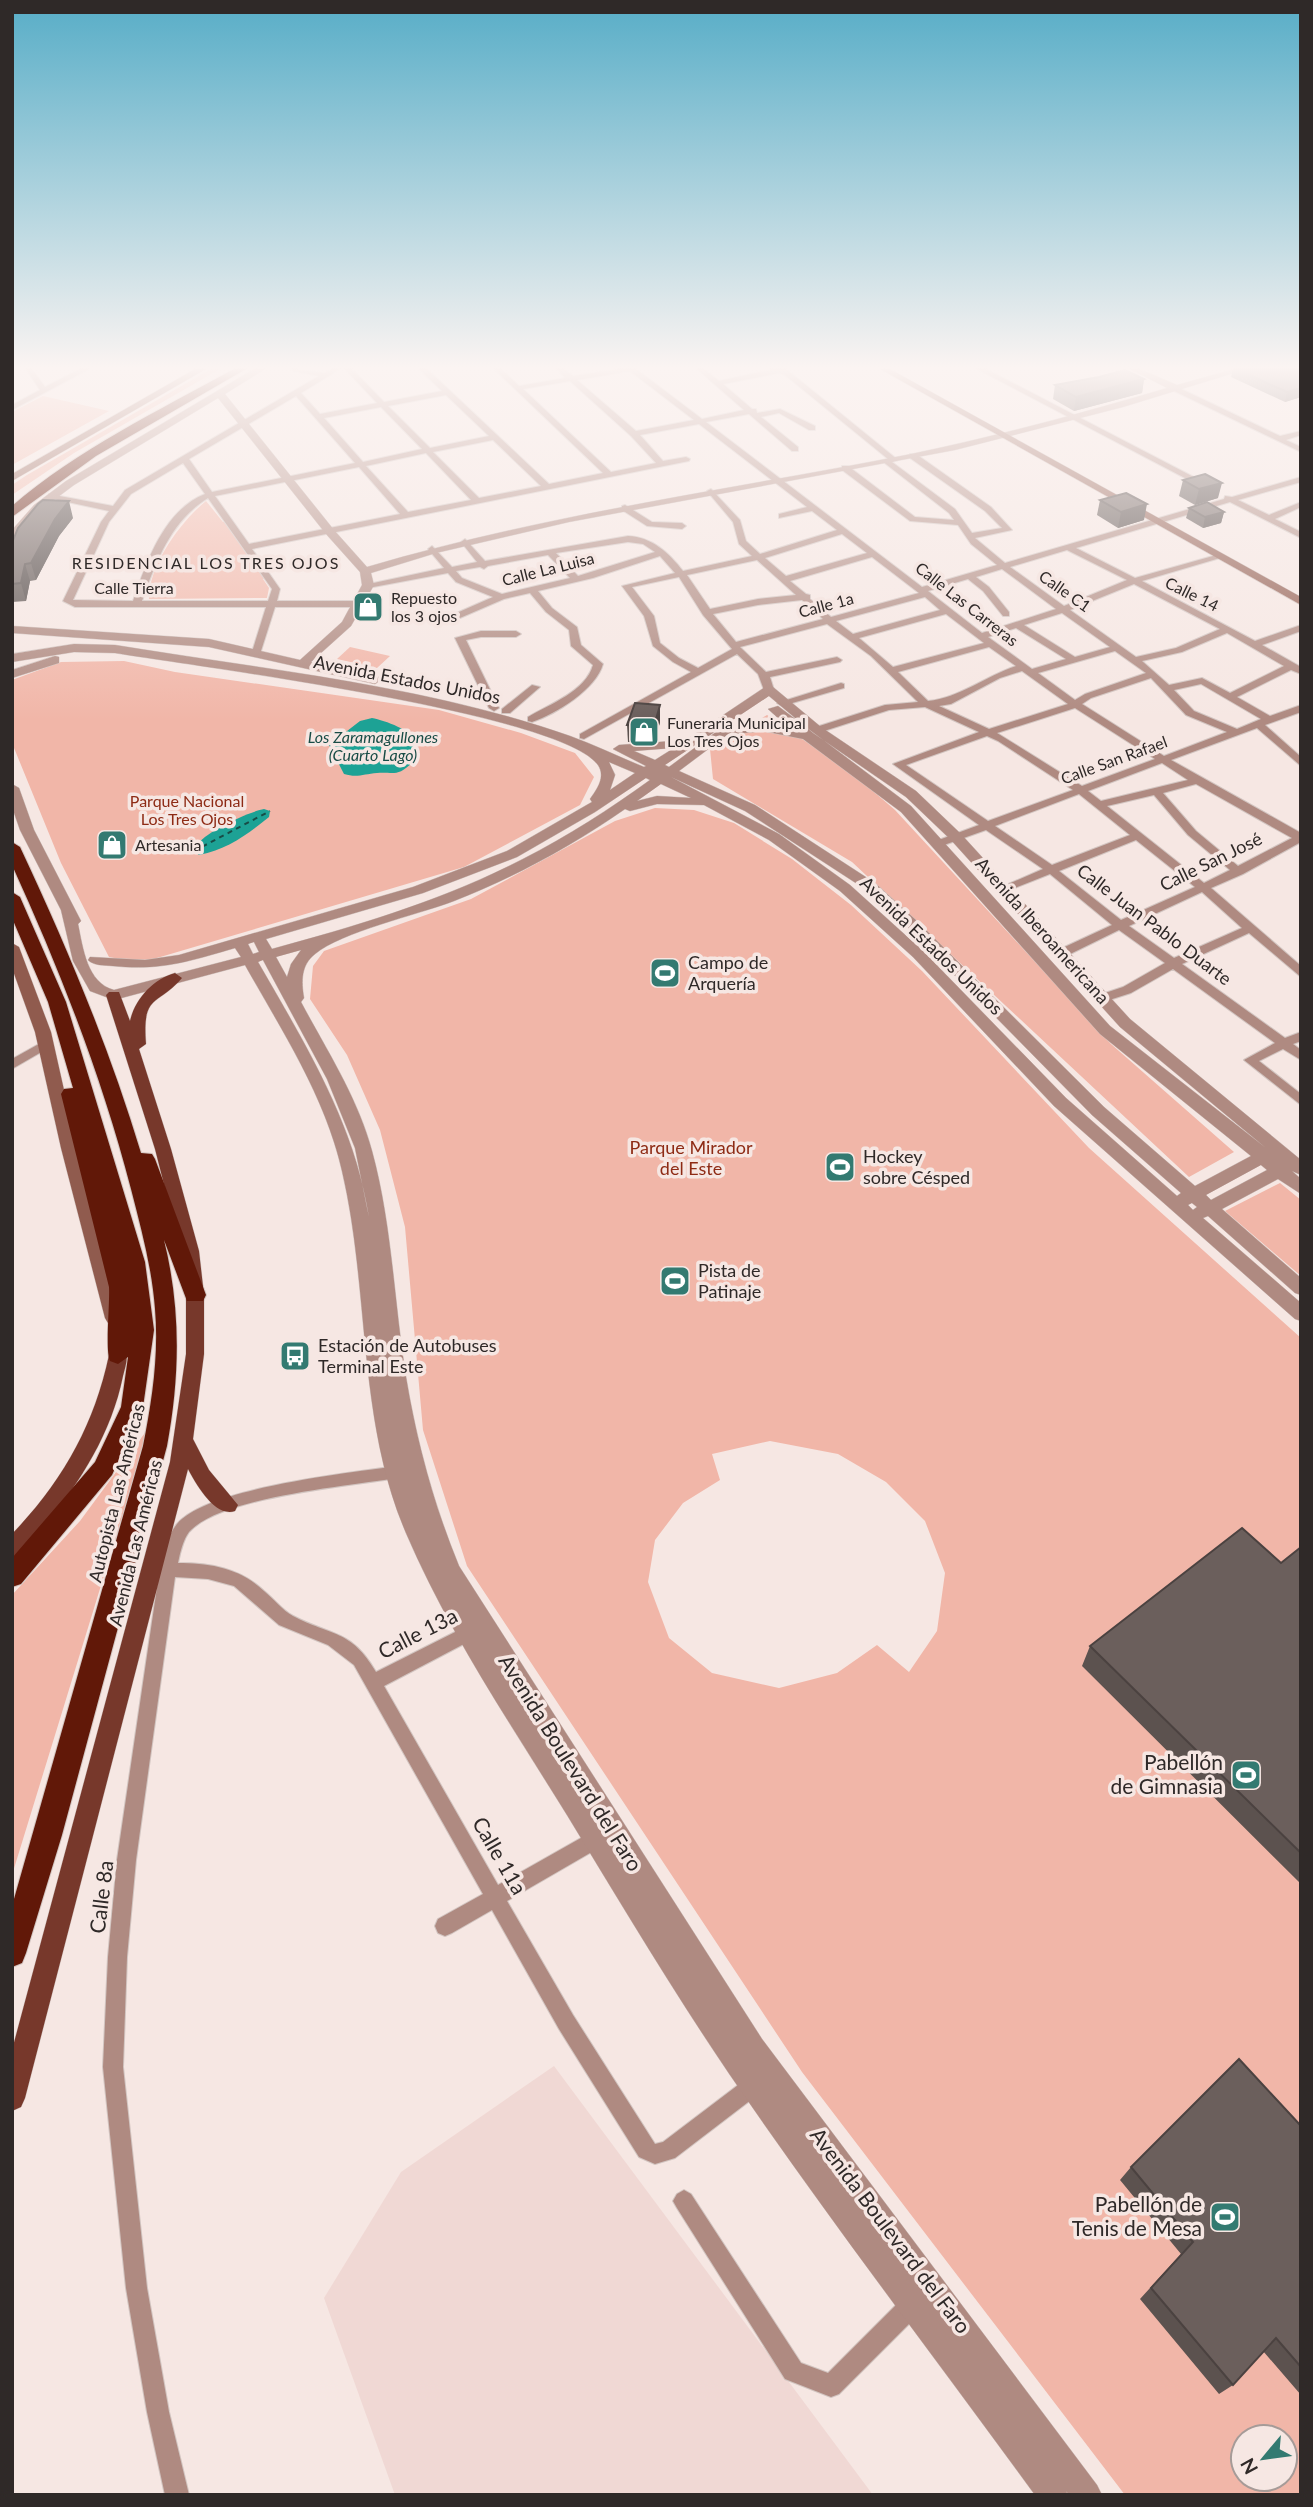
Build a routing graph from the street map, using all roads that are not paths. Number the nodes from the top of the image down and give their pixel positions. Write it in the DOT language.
graph roads {
  1 [pos="33,486"];
  2 [pos="46,486"];
  3 [pos="68,486"];
  4 [pos="139,486"];
  5 [pos="205,486"];
  6 [pos="253,486"];
  7 [pos="294,486"];
  8 [pos="380,486"];
  9 [pos="463,486"];
  10 [pos="552,486"];
  11 [pos="745,486"];
  12 [pos="784,486"];
  13 [pos="869,486"];
  14 [pos="921,486"];
  15 [pos="955,486"];
  16 [pos="1096,486"];
  17 [pos="1205,486"];
  18 [pos="1278,486"];
  19 [pos="547,487"];
  20 [pos="711,491"];
  21 [pos="211,494"];
  22 [pos="52,496"];
  23 [pos="1232,500"];
  24 [pos="12,501"];
  25 [pos="478,502"];
  26 [pos="1301,504"];
  27 [pos="625,508"];
  28 [pos="813,508"];
  29 [pos="113,509"];
  30 [pos="12,513"];
  31 [pos="407,516"];
  32 [pos="782,516"];
  33 [pos="1268,519"];
  34 [pos="1156,520"];
  35 [pos="961,523"];
  36 [pos="682,526"];
  37 [pos="842,531"];
  38 [pos="330,533"];
  39 [pos="1301,535"];
  40 [pos="969,536"];
  41 [pos="12,537"];
  42 [pos="465,542"];
  43 [pos="248,547"];
  44 [pos="1068,547"];
  45 [pos="432,549"];
  46 [pos="551,553"];
  47 [pos="661,553"];
  48 [pos="875,554"];
  49 [pos="1217,556"];
  50 [pos="758,557"];
  51 [pos="484,566"];
  52 [pos="1003,566"];
  53 [pos="365,571"];
  54 [pos="451,572"];
  55 [pos="678,574"];
  56 [pos="969,576"];
  57 [pos="575,578"];
  58 [pos="786,579"];
  59 [pos="1133,582"];
  60 [pos="368,585"];
  61 [pos="532,589"];
  62 [pos="925,592"];
  63 [pos="500,597"];
  64 [pos="807,597"];
  65 [pos="1301,602"];
  66 [pos="274,603"];
  67 [pos="137,604"];
  68 [pos="358,604"];
  69 [pos="1065,609"];
  70 [pos="949,610"];
  71 [pos="706,613"];
  72 [pos="1006,614"];
  73 [pos="446,621"];
  74 [pos="830,621"];
  75 [pos="1016,624"];
  76 [pos="1301,628"];
  77 [pos="12,629"];
  78 [pos="1227,630"];
  79 [pos="516,634"];
  80 [pos="981,635"];
  81 [pos="853,637"];
  82 [pos="991,644"];
  83 [pos="1255,644"];
  84 [pos="736,648"];
  85 [pos="1117,648"];
  86 [pos="12,652"];
  87 [pos="253,657"];
  88 [pos="12,658"];
  89 [pos="837,660"];
  90 [pos="1073,660"];
  91 [pos="1136,660"];
  92 [pos="227,663"];
  93 [pos="303,663"];
  94 [pos="1291,666"];
  95 [pos="1027,670"];
  96 [pos="891,671"];
  97 [pos="1301,671"];
  98 [pos="697,672"];
  99 [pos="12,674"];
  100 [pos="1153,674"];
  101 [pos="765,675"];
  102 [pos="841,686"];
  103 [pos="535,687"];
  104 [pos="1165,689"];
  105 [pos="1231,696"];
  106 [pos="430,697"];
  107 [pos="770,698"];
  108 [pos="925,703"];
  109 [pos="1075,704"];
  110 [pos="1301,708"];
  111 [pos="500,710"];
  112 [pos="532,719"];
  113 [pos="1271,721"];
  114 [pos="1259,725"];
  115 [pos="724,732"];
  116 [pos="1236,732"];
  117 [pos="986,733"];
  118 [pos="812,734"];
  119 [pos="586,742"];
  120 [pos="613,746"];
  121 [pos="695,746"];
  122 [pos="1164,759"];
  123 [pos="1301,763"];
  124 [pos="650,768"];
  125 [pos="673,770"];
  126 [pos="660,780"];
  127 [pos="1197,782"];
  128 [pos="12,788"];
  129 [pos="1079,789"];
  130 [pos="1158,793"];
  131 [pos="722,800"];
  132 [pos="1100,804"];
  133 [pos="590,809"];
  134 [pos="611,815"];
  135 [pos="984,826"];
  136 [pos="1138,835"];
  137 [pos="956,837"];
  138 [pos="1300,837"];
  139 [pos="940,844"];
  140 [pos="12,847"];
  141 [pos="1049,868"];
  142 [pos="1239,872"];
  143 [pos="1003,888"];
  144 [pos="1205,889"];
  145 [pos="12,897"];
  146 [pos="68,911"];
  147 [pos="1120,925"];
  148 [pos="351,929"];
  149 [pos="1249,929"];
  150 [pos="12,947"];
  151 [pos="253,948"];
  152 [pos="1060,954"];
  153 [pos="95,960"];
  154 [pos="1173,963"];
  155 [pos="16,967"];
  156 [pos="197,972"];
  157 [pos="1301,973"];
  158 [pos="174,978"];
  159 [pos="114,995"];
  160 [pos="1100,999"];
  161 [pos="57,1002"];
  162 [pos="288,1005"];
  163 [pos="1301,1036"];
  164 [pos="1284,1042"];
  165 [pos="46,1044"];
  166 [pos="1301,1056"];
  167 [pos="12,1065"];
  168 [pos="142,1078"];
  169 [pos="113,1090"];
  170 [pos="1301,1101"];
  171 [pos="1269,1154"];
  172 [pos="1291,1168"];
  173 [pos="1301,1188"];
  174 [pos="1193,1195"];
  175 [pos="1175,1204"];
  176 [pos="1208,1208"];
  177 [pos="1190,1218"];
  178 [pos="1301,1288"];
  179 [pos="195,1295"];
  180 [pos="1301,1314"];
  181 [pos="118,1355"];
  182 [pos="183,1438"];
  183 [pos="397,1472"];
  184 [pos="228,1505"];
  185 [pos="173,1528"];
  186 [pos="16,1539"];
  187 [pos="170,1570"];
  188 [pos="12,1576"];
  189 [pos="476,1630"];
  190 [pos="374,1682"];
  191 [pos="604,1835"];
  192 [pos="495,1896"];
  193 [pos="445,1926"];
  194 [pos="12,1952"];
  195 [pos="753,2086"];
  196 [pos="12,2098"];
  197 [pos="684,2201"];
  198 [pos="913,2304"];
  199 [pos="177,2495"];
  200 [pos="1053,2495"];
  201 [pos="1087,2495"];
  1 -- 24 [label="highway"];
  2 -- 30 [label="highway"];
  3 -- 22 [label="street"];
  4 -- 29 [label="street, Calle Tierra"];
  5 -- 21 [label="street"];
  6 -- 21 [label="street"];
  7 -- 38 [label="street"];
  8 -- 31 [label="street"];
  9 -- 25 [label="street"];
  10 -- 19 [label="street"];
  11 -- 20 [label="street"];
  12 -- 28 [label="street, Calle Las Carreras"];
  13 -- 35 [label="street"];
  14 -- 35 [label="street, Calle C1"];
  15 -- 40 [label="street"];
  16 -- 34 [label="main road"];
  17 -- 23 [label="street"];
  18 -- 23 [label="street, Calle 1a"];
  19 -- 25 [label="street"];
  20 -- 27 [label="street"];
  20 -- 50 [label="street"];
  21 -- 43 [label="street"];
  21 -- 67 [label="street"];
  22 -- 29 [label="street"];
  22 -- 41 [label="street"];
  23 -- 33 [label="street"];
  23 -- 34 [label="street, Calle 1a"];
  25 -- 31 [label="street"];
  26 -- 33 [label="street"];
  27 -- 36 [label="street"];
  27 -- 42 [label="street"];
  28 -- 32 [label="street"];
  28 -- 37 [label="street, Calle Las Carreras"];
  29 -- 67 [label="street, Calle Tierra"];
  31 -- 38 [label="street"];
  33 -- 39 [label="street"];
  34 -- 44 [label="street, Calle 1a"];
  34 -- 49 [label="main road"];
  35 -- 40 [label="street, Calle C1"];
  37 -- 48 [label="street, Calle Las Carreras"];
  37 -- 50 [label="street"];
  38 -- 43 [label="street"];
  38 -- 53 [label="street"];
  40 -- 52 [label="street, Calle C1"];
  42 -- 45 [label="street"];
  42 -- 51 [label="street"];
  43 -- 66 [label="street"];
  44 -- 52 [label="street, Calle 1a"];
  44 -- 59 [label="street, Calle 14"];
  45 -- 53 [label="street"];
  45 -- 54 [label="street"];
  46 -- 47 [label="street"];
  46 -- 51 [label="street"];
  46 -- 57 [label="street"];
  47 -- 55 [label="street"];
  47 -- 57 [label="street, Calle La Luisa"];
  48 -- 58 [label="street"];
  48 -- 62 [label="street, Calle Las Carreras"];
  49 -- 59 [label="street"];
  49 -- 65 [label="main road"];
  50 -- 55 [label="street"];
  50 -- 58 [label="street"];
  51 -- 54 [label="street"];
  52 -- 56 [label="street, Calle 1a"];
  52 -- 69 [label="street, Calle C1"];
  53 -- 60 [label="street"];
  54 -- 60 [label="street"];
  54 -- 63 [label="street"];
  55 -- 71 [label="street"];
  55 -- 98 [label="street"];
  56 -- 62 [label="street, Calle 1a"];
  56 -- 72 [label="street"];
  57 -- 61 [label="street, Calle La Luisa"];
  58 -- 64 [label="street"];
  59 -- 69 [label="street"];
  59 -- 78 [label="street, Calle 14"];
  60 -- 68 [label="street"];
  61 -- 63 [label="street, Calle La Luisa"];
  61 -- 112 [label="street"];
  62 -- 70 [label="street, Calle Las Carreras"];
  62 -- 74 [label="street, Calle 1a"];
  63 -- 73 [label="street, Calle La Luisa"];
  64 -- 71 [label="street"];
  64 -- 74 [label="street"];
  66 -- 67 [label="street, Calle Tierra"];
  66 -- 68 [label="street, Calle Tierra"];
  66 -- 87 [label="street"];
  68 -- 93 [label="street"];
  69 -- 75 [label="street"];
  69 -- 85 [label="street, Calle C1"];
  70 -- 80 [label="street, Calle Las Carreras"];
  70 -- 81 [label="street"];
  71 -- 84 [label="street"];
  74 -- 81 [label="street"];
  74 -- 84 [label="street, Calle 1a"];
  75 -- 80 [label="street"];
  75 -- 90 [label="street"];
  76 -- 83 [label="street"];
  77 -- 87 [label="street"];
  78 -- 83 [label="street, Calle 14"];
  78 -- 91 [label="street"];
  79 -- 111 [label="street"];
  80 -- 82 [label="street, Calle Las Carreras"];
  81 -- 96 [label="street"];
  82 -- 95 [label="street, Calle Las Carreras"];
  82 -- 96 [label="street"];
  83 -- 94 [label="street, Calle 14"];
  84 -- 98 [label="street, Calle 1a"];
  84 -- 101 [label="street"];
  85 -- 90 [label="street"];
  85 -- 91 [label="street, Calle C1"];
  86 -- 92 [label="street, Avenida Estados Unidos"];
  87 -- 92 [label="street, Avenida Estados Unidos"];
  87 -- 93 [label="street"];
  87 -- 106 [label="street, Avenida Estados Unidos"];
  88 -- 92 [label="street, Avenida Estados Unidos"];
  89 -- 101 [label="street"];
  90 -- 95 [label="street"];
  91 -- 100 [label="street, Calle C1"];
  92 -- 106 [label="street, Avenida Estados Unidos"];
  93 -- 106 [label="street"];
  94 -- 97 [label="street, Calle 14"];
  94 -- 105 [label="street"];
  95 -- 108 [label="street"];
  95 -- 109 [label="street, Calle Las Carreras"];
  96 -- 108 [label="street"];
  98 -- 119 [label="street, Calle 1a"];
  99 -- 106 [label="street"];
  100 -- 104 [label="street, Calle C1"];
  100 -- 109 [label="street"];
  101 -- 107 [label="street"];
  102 -- 107 [label="street"];
  103 -- 111 [label="street"];
  104 -- 105 [label="street"];
  104 -- 116 [label="street, Calle C1"];
  105 -- 113 [label="street"];
  106 -- 111 [label="street, Avenida Estados Unidos"];
  106 -- 119 [label="street, Avenida Estados Unidos"];
  107 -- 115 [label="street"];
  107 -- 118 [label="street, Avenida Iberoamericana"];
  107 -- 121 [label="street"];
  108 -- 117 [label="street"];
  108 -- 118 [label="street"];
  109 -- 117 [label="street"];
  109 -- 122 [label="street, Calle Las Carreras"];
  110 -- 113 [label="street, Calle San Rafael"];
  111 -- 112 [label="street, Avenida Estados Unidos"];
  112 -- 119 [label="street, Avenida Estados Unidos"];
  113 -- 114 [label="street, Calle San Rafael"];
  114 -- 116 [label="street, Calle San Rafael"];
  114 -- 123 [label="street"];
  115 -- 118 [label="street"];
  115 -- 121 [label="street"];
  116 -- 122 [label="street, Calle San Rafael"];
  117 -- 129 [label="street"];
  117 -- 135 [label="street, Calle Juan Pablo Duarte"];
  118 -- 137 [label="street, Avenida Iberoamericana"];
  118 -- 139 [label="street, Avenida Iberoamericana"];
  119 -- 120 [label="street, Avenida Estados Unidos"];
  119 -- 124 [label="street, Avenida Estados Unidos"];
  119 -- 133 [label="street"];
  120 -- 121 [label="street"];
  120 -- 124 [label="street, Avenida Estados Unidos"];
  121 -- 124 [label="street"];
  121 -- 125 [label="street"];
  121 -- 131 [label="street"];
  122 -- 127 [label="street, Calle Las Carreras"];
  122 -- 129 [label="street, Calle San Rafael"];
  124 -- 125 [label="street, Avenida Estados Unidos"];
  124 -- 126 [label="street, Avenida Estados Unidos"];
  124 -- 133 [label="street"];
  125 -- 126 [label="street"];
  125 -- 131 [label="street, Avenida Estados Unidos"];
  126 -- 131 [label="street, Avenida Estados Unidos"];
  126 -- 134 [label="street"];
  127 -- 130 [label="street"];
  127 -- 138 [label="street, Calle Las Carreras"];
  128 -- 146 [label="street"];
  129 -- 132 [label="street"];
  129 -- 135 [label="street, Calle San Rafael"];
  130 -- 132 [label="street"];
  130 -- 142 [label="street"];
  131 -- 134 [label="street"];
  131 -- 174 [label="street, Avenida Estados Unidos"];
  131 -- 175 [label="street, Avenida Estados Unidos"];
  132 -- 136 [label="street"];
  133 -- 151 [label="street"];
  134 -- 148 [label="street"];
  135 -- 137 [label="street, Calle San Rafael"];
  135 -- 141 [label="street, Calle Juan Pablo Duarte"];
  136 -- 141 [label="street"];
  136 -- 144 [label="street"];
  137 -- 139 [label="street, Calle San Rafael"];
  137 -- 143 [label="street, Avenida Iberoamericana"];
  138 -- 142 [label="street, Calle San José"];
  139 -- 171 [label="street, Avenida Iberoamericana"];
  140 -- 169 [label="highway, Autopista Las Américas"];
  141 -- 143 [label="street"];
  141 -- 147 [label="street, Calle Juan Pablo Duarte"];
  142 -- 144 [label="street, Calle San José"];
  143 -- 152 [label="street, Avenida Iberoamericana"];
  144 -- 147 [label="street, Calle San José"];
  144 -- 149 [label="street"];
  145 -- 161 [label="highway, Autopista Las Américas"];
  146 -- 153 [label="street"];
  146 -- 159 [label="street"];
  147 -- 152 [label="street, Calle San José"];
  147 -- 154 [label="street, Calle Juan Pablo Duarte"];
  148 -- 151 [label="street"];
  148 -- 162 [label="street"];
  149 -- 154 [label="street"];
  149 -- 157 [label="street"];
  150 -- 155 [label="main road"];
  151 -- 153 [label="street"];
  151 -- 156 [label="street"];
  151 -- 162 [label="street, Avenida Boulevard del Faro"];
  152 -- 160 [label="street, Avenida Iberoamericana"];
  153 -- 159 [label="street"];
  154 -- 160 [label="street"];
  154 -- 164 [label="street, Calle Juan Pablo Duarte"];
  155 -- 165 [label="main road"];
  156 -- 158 [label="street"];
  156 -- 162 [label="street"];
  158 -- 159 [label="street"];
  158 -- 168 [label="main road"];
  159 -- 168 [label="main road, Avenida Las Américas"];
  160 -- 171 [label="street, Avenida Iberoamericana"];
  161 -- 181 [label="highway"];
  161 -- 188 [label="highway, Autopista Las Américas"];
  162 -- 183 [label="street, Avenida Boulevard del Faro"];
  162 -- 189 [label="street, Avenida Boulevard del Faro"];
  163 -- 164 [label="street"];
  164 -- 166 [label="street, Calle Juan Pablo Duarte"];
  164 -- 170 [label="street"];
  165 -- 167 [label="street"];
  165 -- 181 [label="main road"];
  168 -- 179 [label="main road, Avenida Las Américas"];
  169 -- 179 [label="highway"];
  169 -- 194 [label="highway, Autopista Las Américas"];
  171 -- 172 [label="street, Avenida Iberoamericana"];
  171 -- 174 [label="street"];
  172 -- 173 [label="street, Avenida Iberoamericana"];
  172 -- 176 [label="street"];
  174 -- 175 [label="street"];
  174 -- 176 [label="street, Avenida Estados Unidos"];
  175 -- 177 [label="street, Avenida Estados Unidos"];
  176 -- 177 [label="street"];
  176 -- 178 [label="street, Avenida Estados Unidos"];
  177 -- 180 [label="street, Avenida Estados Unidos"];
  179 -- 182 [label="main road, Avenida Las Américas"];
  181 -- 186 [label="main road"];
  182 -- 184 [label="main road"];
  182 -- 185 [label="main road, Avenida Las Américas"];
  183 -- 184 [label="street"];
  183 -- 189 [label="street, Avenida Boulevard del Faro"];
  184 -- 185 [label="street"];
  185 -- 187 [label="street, Calle 8a"];
  185 -- 196 [label="main road, Avenida Las Américas"];
  187 -- 190 [label="street, Calle 11a"];
  187 -- 199 [label="street, Calle 8a"];
  189 -- 190 [label="street, Calle 13a"];
  189 -- 191 [label="street, Avenida Boulevard del Faro"];
  190 -- 192 [label="street, Calle 11a"];
  191 -- 192 [label="street"];
  191 -- 195 [label="street, Avenida Boulevard del Faro"];
  191 -- 201 [label="street, Avenida Boulevard del Faro"];
  192 -- 193 [label="street"];
  192 -- 195 [label="street, Calle 11a"];
  195 -- 198 [label="street, Avenida Boulevard del Faro"];
  197 -- 198 [label="street"];
  198 -- 200 [label="street, Avenida Boulevard del Faro"];
}
